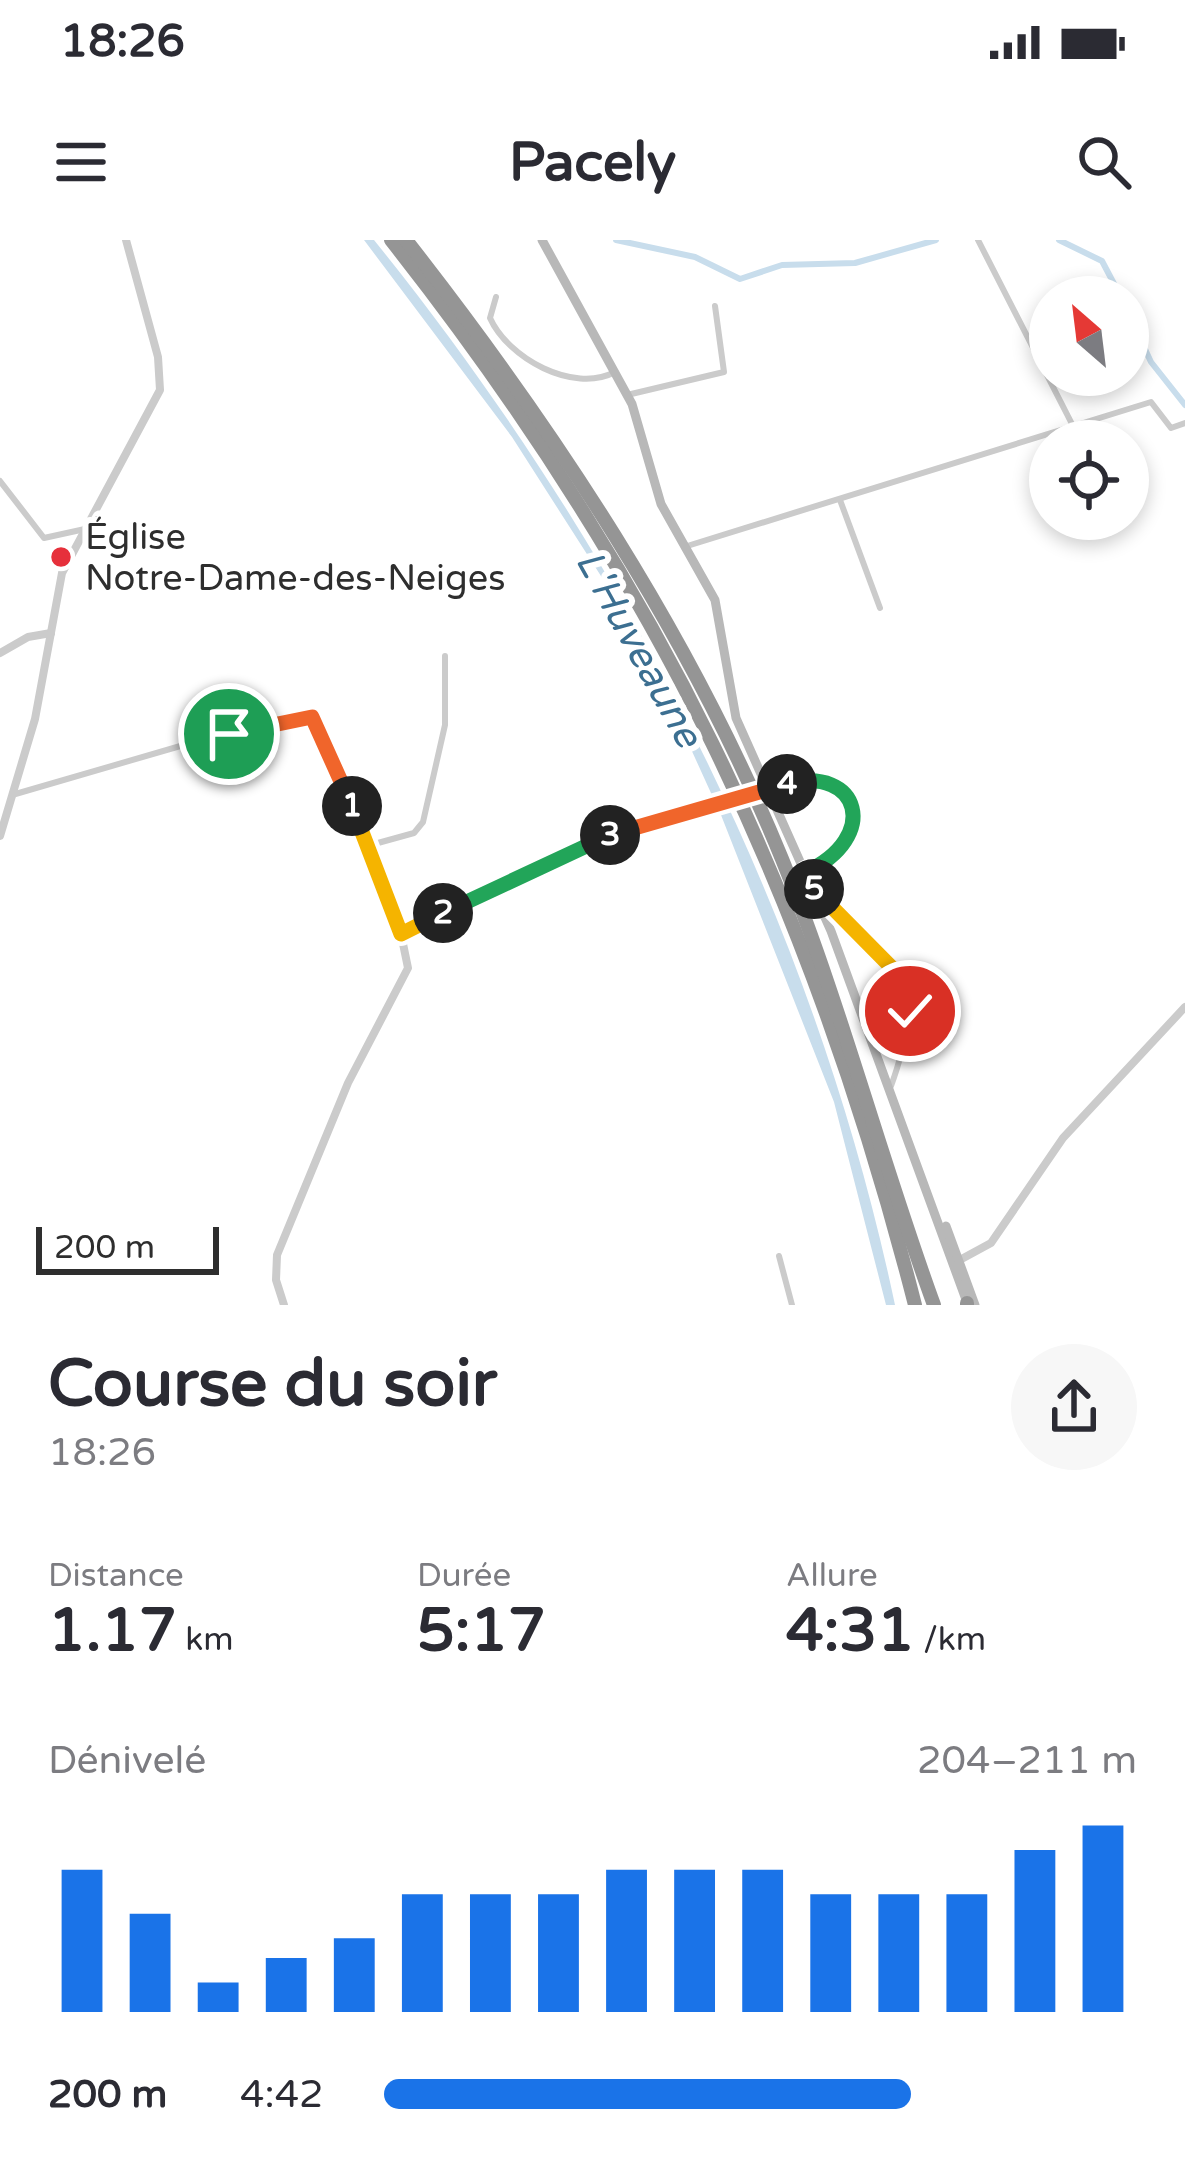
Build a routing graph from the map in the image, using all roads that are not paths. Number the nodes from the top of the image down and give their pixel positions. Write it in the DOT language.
graph roads {
  1 [pos="126,240"];
  2 [pos="391,240"];
  3 [pos="406,240"];
  4 [pos="542,240"];
  5 [pos="978,240"];
  6 [pos="496,297"];
  7 [pos="715,306"];
  8 [pos="615,372"];
  9 [pos="627,395"];
  10 [pos="1070,420"];
  11 [pos="1092,420"];
  12 [pos="1185,423"];
  13 [pos="1029,440"];
  14 [pos="0,481"];
  15 [pos="840,500"];
  16 [pos="85,529"];
  17 [pos="684,547"];
  18 [pos="880,608"];
  19 [pos="51,633"];
  20 [pos="0,653"];
  21 [pos="445,656"];
  22 [pos="12,795"];
  23 [pos="0,836"];
  24 [pos="367,846"];
  25 [pos="806,872"];
  26 [pos="814,890"];
  27 [pos="401,934"];
  28 [pos="1185,1007"];
  29 [pos="890,1086"];
  30 [pos="778,1256"];
  31 [pos="957,1262"];
  32 [pos="284,1305"];
  33 [pos="792,1305"];
  34 [pos="915,1305"];
  35 [pos="930,1305"];
  36 [pos="969,1305"];
  1 -- 16 [label="street"];
  2 -- 34 [label="highway"];
  3 -- 35 [label="highway"];
  4 -- 8 [label="main road"];
  5 -- 10 [label="street"];
  6 -- 8 [label="street"];
  7 -- 9 [label="street"];
  8 -- 9 [label="main road"];
  9 -- 17 [label="main road"];
  11 -- 12 [label="street"];
  13 -- 15 [label="street"];
  14 -- 16 [label="street"];
  15 -- 17 [label="street"];
  15 -- 18 [label="street"];
  16 -- 19 [label="street"];
  17 -- 25 [label="main road"];
  19 -- 20 [label="street"];
  19 -- 22 [label="street"];
  21 -- 24 [label="street"];
  22 -- 23 [label="street"];
  22 -- 24 [label="street"];
  24 -- 27 [label="street"];
  25 -- 26 [label="main road"];
  25 -- 27 [label="street, bridge"];
  26 -- 29 [label="main road"];
  26 -- 29 [label="street"];
  27 -- 32 [label="street"];
  28 -- 31 [label="street"];
  29 -- 31 [label="main road"];
  30 -- 33 [label="street"];
  31 -- 36 [label="main road"];
}
